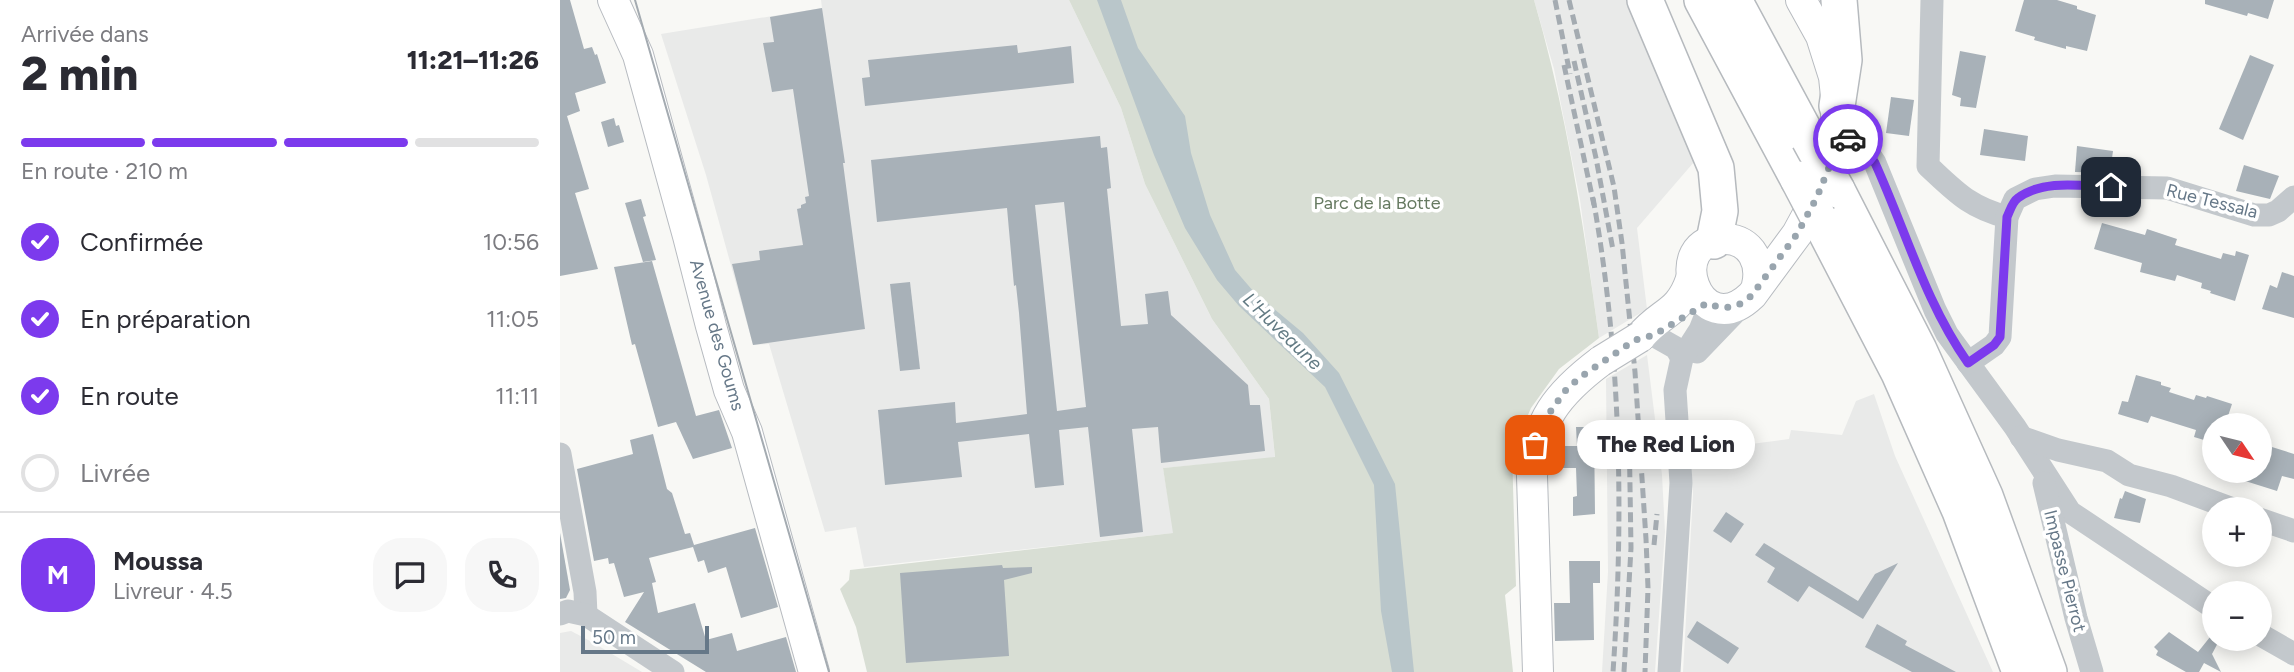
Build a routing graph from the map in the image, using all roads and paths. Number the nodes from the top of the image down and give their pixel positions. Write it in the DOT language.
graph roads {
  1 [pos="613,0"];
  2 [pos="1645,0"];
  3 [pos="1702,0"];
  4 [pos="1734,0"];
  5 [pos="1801,0"];
  6 [pos="1839,0"];
  7 [pos="1932,0"];
  8 [pos="1827,124"];
  9 [pos="2294,197"];
  10 [pos="1827,204"];
  11 [pos="2007,217"];
  12 [pos="1713,241"];
  13 [pos="1753,253"];
  14 [pos="1751,294"];
  15 [pos="1703,296"];
  16 [pos="1647,336"];
  17 [pos="1968,363"];
  18 [pos="1679,369"];
  19 [pos="2018,432"];
  20 [pos="560,454"];
  21 [pos="2041,470"];
  22 [pos="2202,497"];
  23 [pos="2272,523"];
  24 [pos="2294,531"];
  25 [pos="2202,600"];
  26 [pos="560,614"];
  27 [pos="586,615"];
  28 [pos="2272,641"];
  29 [pos="2294,654"];
  30 [pos="673,672"];
  31 [pos="814,672"];
  32 [pos="1538,672"];
  33 [pos="1669,672"];
  34 [pos="2020,672"];
  35 [pos="2049,672"];
  36 [pos="2092,672"];
  1 -- 31 [label="main road, Avenue des Goums"];
  2 -- 12 [label="highway"];
  3 -- 10 [label="highway, bridge"];
  4 -- 8 [label="highway"];
  5 -- 8 [label="main road"];
  6 -- 8 [label="highway"];
  7 -- 11 [label="street"];
  8 -- 10 [label="highway, bridge"];
  8 -- 13 [label="main road"];
  8 -- 14 [label="main road"];
  8 -- 17 [label="street"];
  9 -- 11 [label="street, Rue Tessala"];
  10 -- 34 [label="highway"];
  10 -- 35 [label="highway"];
  11 -- 17 [label="street"];
  12 -- 13 [label="main road"];
  12 -- 15 [label="main road"];
  13 -- 14 [label="main road"];
  14 -- 15 [label="main road"];
  14 -- 18 [label="street"];
  15 -- 16 [label="main road"];
  15 -- 18 [label="street"];
  16 -- 18 [label="street"];
  16 -- 32 [label="main road, bridge"];
  17 -- 19 [label="street"];
  18 -- 33 [label="street"];
  19 -- 21 [label="street"];
  19 -- 22 [label="street"];
  20 -- 27 [label="street"];
  21 -- 25 [label="street"];
  21 -- 36 [label="street, Impasse Pierrot"];
  23 -- 24 [label="street"];
  26 -- 27 [label="street"];
  27 -- 30 [label="street"];
  28 -- 29 [label="street"];
}
